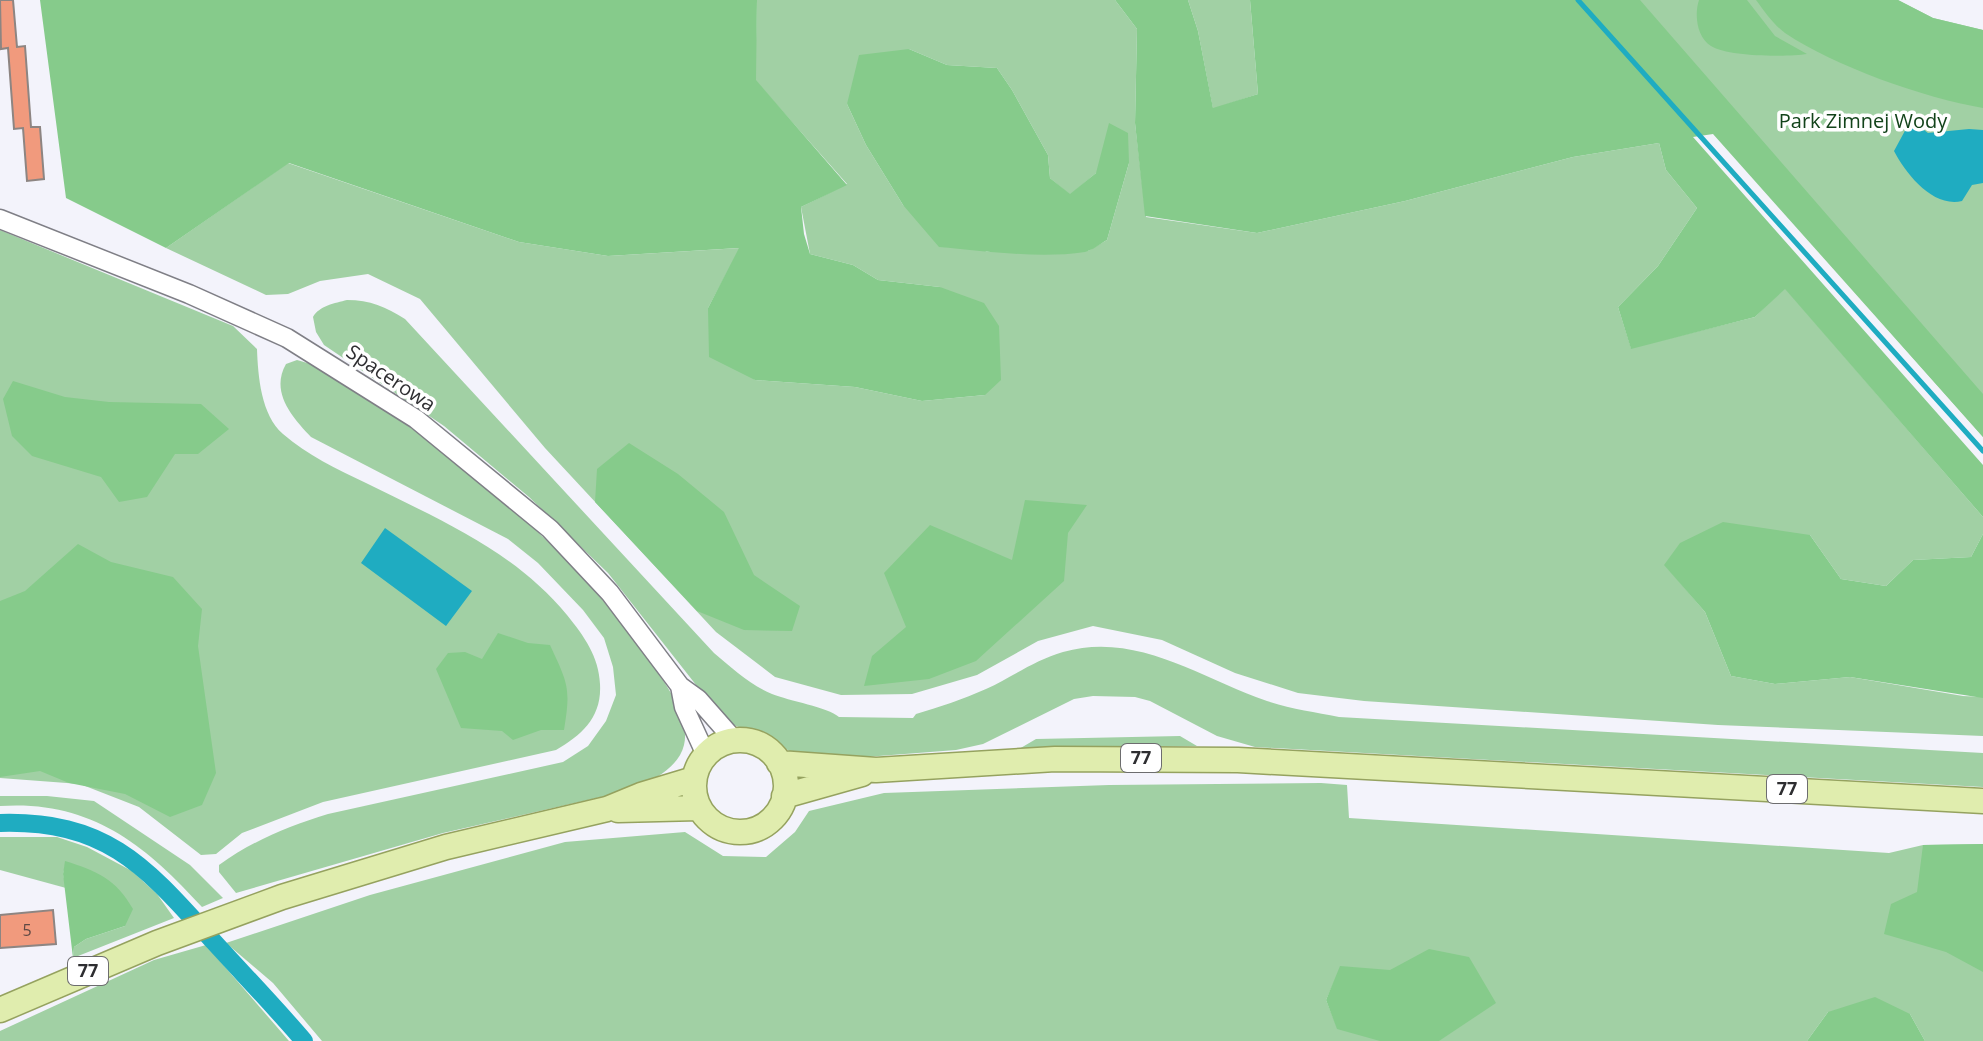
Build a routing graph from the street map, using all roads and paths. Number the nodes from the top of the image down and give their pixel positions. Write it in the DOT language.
graph roads {
  1 [pos="0,219"];
  2 [pos="680,686"];
  3 [pos="735,741"];
  4 [pos="706,755"];
  5 [pos="779,763"];
  6 [pos="876,770"];
  7 [pos="694,779"];
  8 [pos="784,796"];
  9 [pos="1983,801"];
  10 [pos="699,808"];
  11 [pos="607,809"];
  12 [pos="0,1010"];
  1 -- 2 [label="street, Spacerowa"];
  2 -- 3 [label="street, Spacerowa"];
  2 -- 4 [label="street, Spacerowa"];
  3 -- 4 [label="main road"];
  3 -- 5 [label="main road"];
  4 -- 7 [label="main road"];
  5 -- 6 [label="main road, 77"];
  5 -- 8 [label="main road"];
  6 -- 8 [label="main road, 77"];
  6 -- 9 [label="main road, 77"];
  7 -- 10 [label="main road"];
  7 -- 11 [label="main road, 77"];
  8 -- 10 [label="main road"];
  10 -- 11 [label="main road, 77"];
  11 -- 12 [label="main road, 77"];
}
